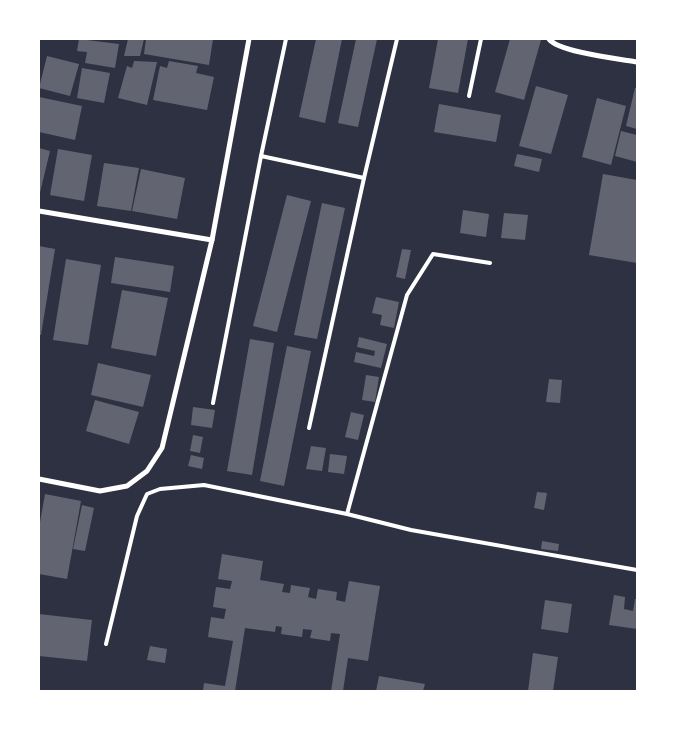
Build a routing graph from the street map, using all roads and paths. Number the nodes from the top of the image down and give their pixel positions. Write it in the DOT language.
graph roads {
  1 [pos="249,39"];
  2 [pos="286,39"];
  3 [pos="396,39"];
  4 [pos="481,39"];
  5 [pos="549,39"];
  6 [pos="637,62"];
  7 [pos="468,96"];
  8 [pos="261,156"];
  9 [pos="364,178"];
  10 [pos="39,211"];
  11 [pos="212,240"];
  12 [pos="490,263"];
  13 [pos="213,403"];
  14 [pos="309,428"];
  15 [pos="39,479"];
  16 [pos="347,514"];
  17 [pos="637,570"];
  18 [pos="106,644"];
  1 -- 11 [label="street"];
  2 -- 8 [label="lane"];
  3 -- 9 [label="lane"];
  4 -- 7 [label="lane"];
  5 -- 6 [label="street"];
  8 -- 9 [label="lane"];
  8 -- 13 [label="lane"];
  9 -- 14 [label="lane"];
  10 -- 11 [label="street"];
  11 -- 15 [label="street"];
  12 -- 16 [label="lane"];
  16 -- 17 [label="lane"];
  16 -- 18 [label="lane"];
}
